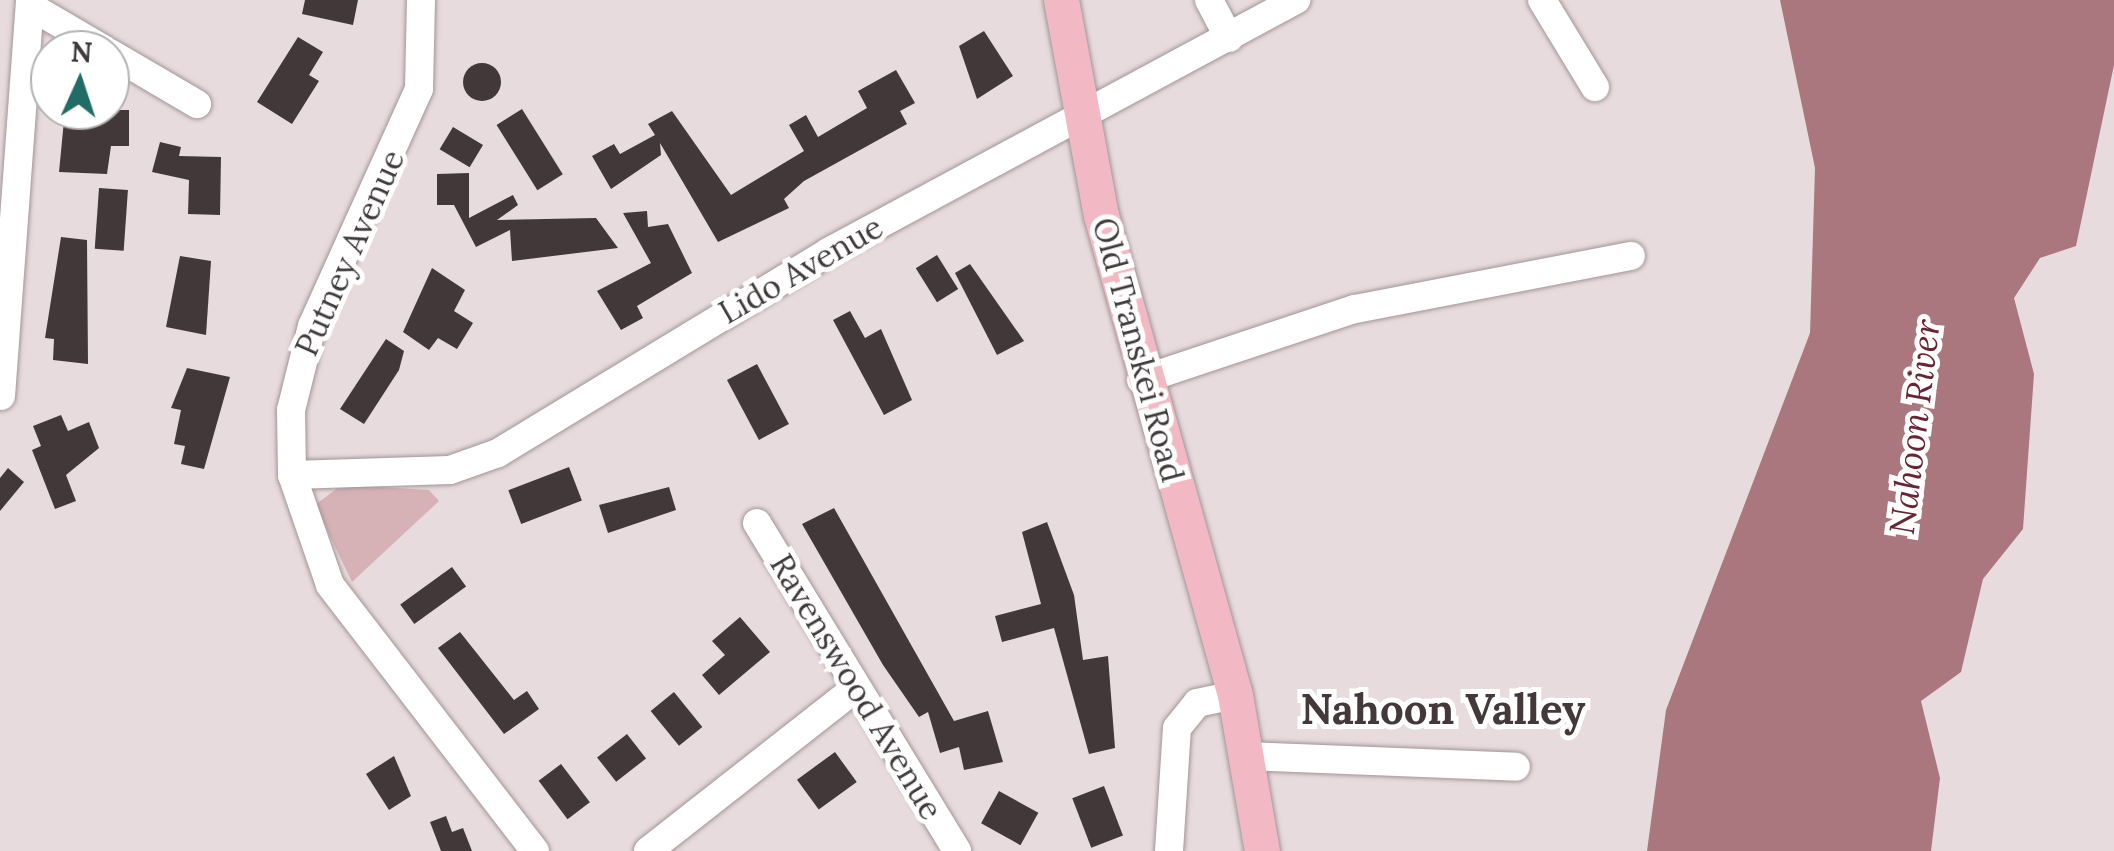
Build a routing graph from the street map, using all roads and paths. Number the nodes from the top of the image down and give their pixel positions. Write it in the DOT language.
graph roads {
  1 [pos="421,0"];
  2 [pos="1061,0"];
  3 [pos="1208,0"];
  4 [pos="1296,0"];
  5 [pos="1542,0"];
  6 [pos="30,3"];
  7 [pos="74,30"];
  8 [pos="1228,38"];
  9 [pos="130,64"];
  10 [pos="1595,86"];
  11 [pos="197,104"];
  12 [pos="1079,115"];
  13 [pos="1631,256"];
  14 [pos="1141,380"];
  15 [pos="1,396"];
  16 [pos="292,475"];
  17 [pos="757,523"];
  18 [pos="856,688"];
  19 [pos="1235,695"];
  20 [pos="1247,756"];
  21 [pos="1516,767"];
  22 [pos="1253,798"];
  23 [pos="535,851"];
  24 [pos="648,851"];
  25 [pos="957,851"];
  26 [pos="1169,851"];
  27 [pos="1248,851"];
  28 [pos="1262,851"];
  1 -- 16 [label="street, Putney Avenue"];
  2 -- 12 [label="main road, Old Transkei Road"];
  3 -- 8 [label="street"];
  4 -- 8 [label="street, Lido Avenue"];
  5 -- 10 [label="street"];
  6 -- 7 [label="street"];
  6 -- 15 [label="street"];
  8 -- 12 [label="street, Lido Avenue"];
  9 -- 11 [label="street"];
  12 -- 14 [label="main road, Old Transkei Road"];
  12 -- 16 [label="street, Lido Avenue"];
  13 -- 14 [label="street"];
  14 -- 19 [label="main road, Old Transkei Road"];
  16 -- 23 [label="street, Putney Avenue"];
  17 -- 18 [label="street, Ravenswood Avenue"];
  18 -- 24 [label="street"];
  18 -- 25 [label="street, Ravenswood Avenue"];
  19 -- 20 [label="main road, Old Transkei Road"];
  19 -- 26 [label="street"];
  20 -- 21 [label="street"];
  20 -- 22 [label="main road, Old Transkei Road"];
  22 -- 27 [label="main road, Old Transkei Road"];
  22 -- 28 [label="main road, Old Transkei Road"];
}
